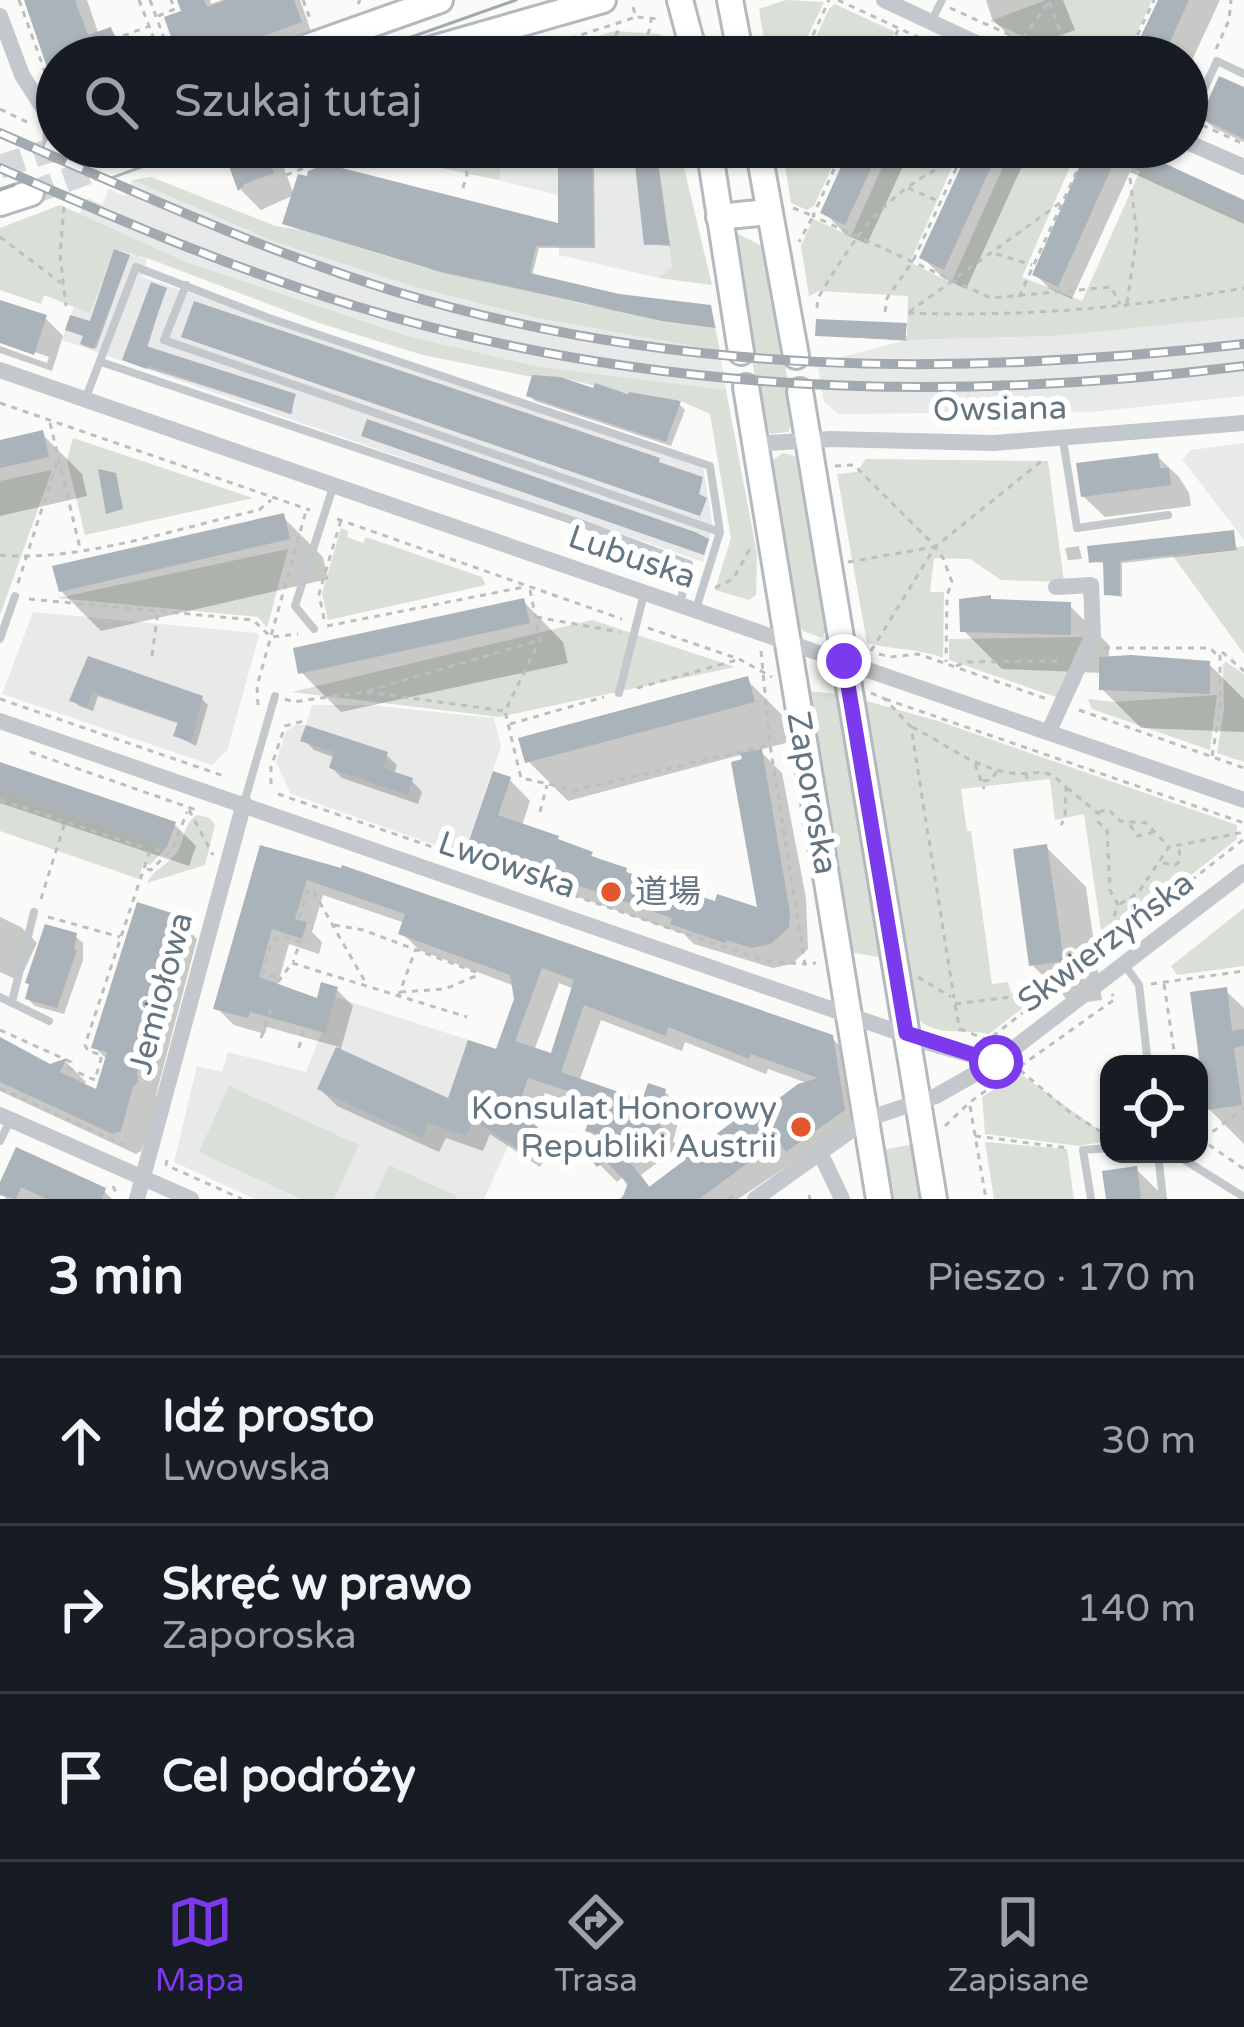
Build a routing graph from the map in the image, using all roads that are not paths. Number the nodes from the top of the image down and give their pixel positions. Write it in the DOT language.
graph roads {
  1 [pos="440,0"];
  2 [pos="603,0"];
  3 [pos="730,0"];
  4 [pos="884,0"];
  5 [pos="942,2"];
  6 [pos="0,16"];
  7 [pos="932,22"];
  8 [pos="338,36"];
  9 [pos="477,36"];
  10 [pos="737,36"];
  11 [pos="962,36"];
  12 [pos="1244,74"];
  13 [pos="1208,79"];
  14 [pos="36,101"];
  15 [pos="1208,151"];
  16 [pos="1244,167"];
  17 [pos="713,168"];
  18 [pos="764,168"];
  19 [pos="31,193"];
  20 [pos="0,203"];
  21 [pos="777,209"];
  22 [pos="719,217"];
  23 [pos="186,285"];
  24 [pos="741,352"];
  25 [pos="796,356"];
  26 [pos="100,362"];
  27 [pos="0,370"];
  28 [pos="746,387"];
  29 [pos="800,391"];
  30 [pos="86,400"];
  31 [pos="1244,423"];
  32 [pos="1062,439"];
  33 [pos="809,440"];
  34 [pos="756,444"];
  35 [pos="333,486"];
  36 [pos="1168,514"];
  37 [pos="720,532"];
  38 [pos="1056,587"];
  39 [pos="644,593"];
  40 [pos="15,596"];
  41 [pos="692,604"];
  42 [pos="311,627"];
  43 [pos="0,639"];
  44 [pos="787,643"];
  45 [pos="844,661"];
  46 [pos="619,693"];
  47 [pos="275,696"];
  48 [pos="0,721"];
  49 [pos="1049,731"];
  50 [pos="1244,800"];
  51 [pos="244,803"];
  52 [pos="1242,877"];
  53 [pos="37,909"];
  54 [pos="1124,964"];
  55 [pos="0,997"];
  56 [pos="12,1002"];
  57 [pos="849,1013"];
  58 [pos="49,1021"];
  59 [pos="906,1033"];
  60 [pos="1147,1055"];
  61 [pos="996,1062"];
  62 [pos="918,1103"];
  63 [pos="5,1117"];
  64 [pos="867,1119"];
  65 [pos="0,1141"];
  66 [pos="1100,1149"];
  67 [pos="823,1155"];
  68 [pos="1159,1163"];
  69 [pos="1189,1163"];
  70 [pos="144,1178"];
  71 [pos="1244,1197"];
  72 [pos="136,1199"];
  73 [pos="191,1199"];
  74 [pos="755,1199"];
  75 [pos="842,1199"];
  76 [pos="879,1199"];
  77 [pos="934,1199"];
  78 [pos="1090,1199"];
  79 [pos="1163,1199"];
  1 -- 8 [label="main road"];
  2 -- 9 [label="main road"];
  3 -- 10 [label="main road"];
  4 -- 7 [label="street"];
  5 -- 7 [label="lane"];
  6 -- 14 [label="street"];
  7 -- 11 [label="street"];
  12 -- 13 [label="lane"];
  15 -- 16 [label="street"];
  17 -- 22 [label="main road"];
  18 -- 21 [label="main road"];
  19 -- 20 [label="main road"];
  21 -- 22 [label="main road"];
  21 -- 25 [label="main road"];
  22 -- 24 [label="main road"];
  23 -- 26 [label="lane"];
  23 -- 37 [label="lane"];
  23 -- 37 [label="lane"];
  26 -- 30 [label="lane"];
  26 -- 41 [label="lane"];
  27 -- 30 [label="street, Lubuska"];
  28 -- 34 [label="main road, Zaporoska"];
  29 -- 33 [label="main road, Zaporoska"];
  30 -- 35 [label="street, Lubuska"];
  31 -- 32 [label="street, Owsiana"];
  32 -- 33 [label="street, Owsiana"];
  32 -- 36 [label="lane"];
  33 -- 34 [label="street, Owsiana"];
  33 -- 45 [label="main road, Zaporoska"];
  34 -- 44 [label="main road, Zaporoska"];
  35 -- 39 [label="street, Lubuska"];
  35 -- 42 [label="lane"];
  37 -- 41 [label="lane"];
  38 -- 49 [label="street"];
  39 -- 41 [label="street, Lubuska"];
  39 -- 46 [label="lane"];
  40 -- 43 [label="lane"];
  41 -- 44 [label="street, Lubuska"];
  44 -- 45 [label="street, Lubuska"];
  44 -- 57 [label="main road, Zaporoska"];
  45 -- 49 [label="street, Lubuska"];
  45 -- 59 [label="main road, Zaporoska"];
  47 -- 51 [label="lane"];
  48 -- 51 [label="street, Lwowska"];
  49 -- 50 [label="street, Lubuska"];
  51 -- 57 [label="street, Lwowska"];
  51 -- 70 [label="street, Jemiołowa"];
  52 -- 54 [label="street, Skwierzyńska"];
  53 -- 56 [label="lane"];
  54 -- 60 [label="lane"];
  54 -- 61 [label="street, Skwierzyńska"];
  55 -- 56 [label="lane"];
  56 -- 58 [label="lane"];
  57 -- 59 [label="street, Lwowska"];
  57 -- 64 [label="main road, Zaporoska"];
  59 -- 61 [label="street, Lwowska"];
  59 -- 62 [label="main road, Zaporoska"];
  61 -- 62 [label="street, Skwierzyńska"];
  62 -- 64 [label="street, Skwierzyńska"];
  62 -- 77 [label="main road, Zaporoska"];
  63 -- 65 [label="lane"];
  63 -- 70 [label="street"];
  64 -- 67 [label="street, Skwierzyńska"];
  64 -- 76 [label="main road, Zaporoska"];
  66 -- 78 [label="lane"];
  67 -- 74 [label="street, Skwierzyńska"];
  67 -- 75 [label="street"];
  68 -- 79 [label="lane"];
  69 -- 71 [label="lane"];
  70 -- 72 [label="street, Jemiołowa"];
  70 -- 73 [label="street"];
}
